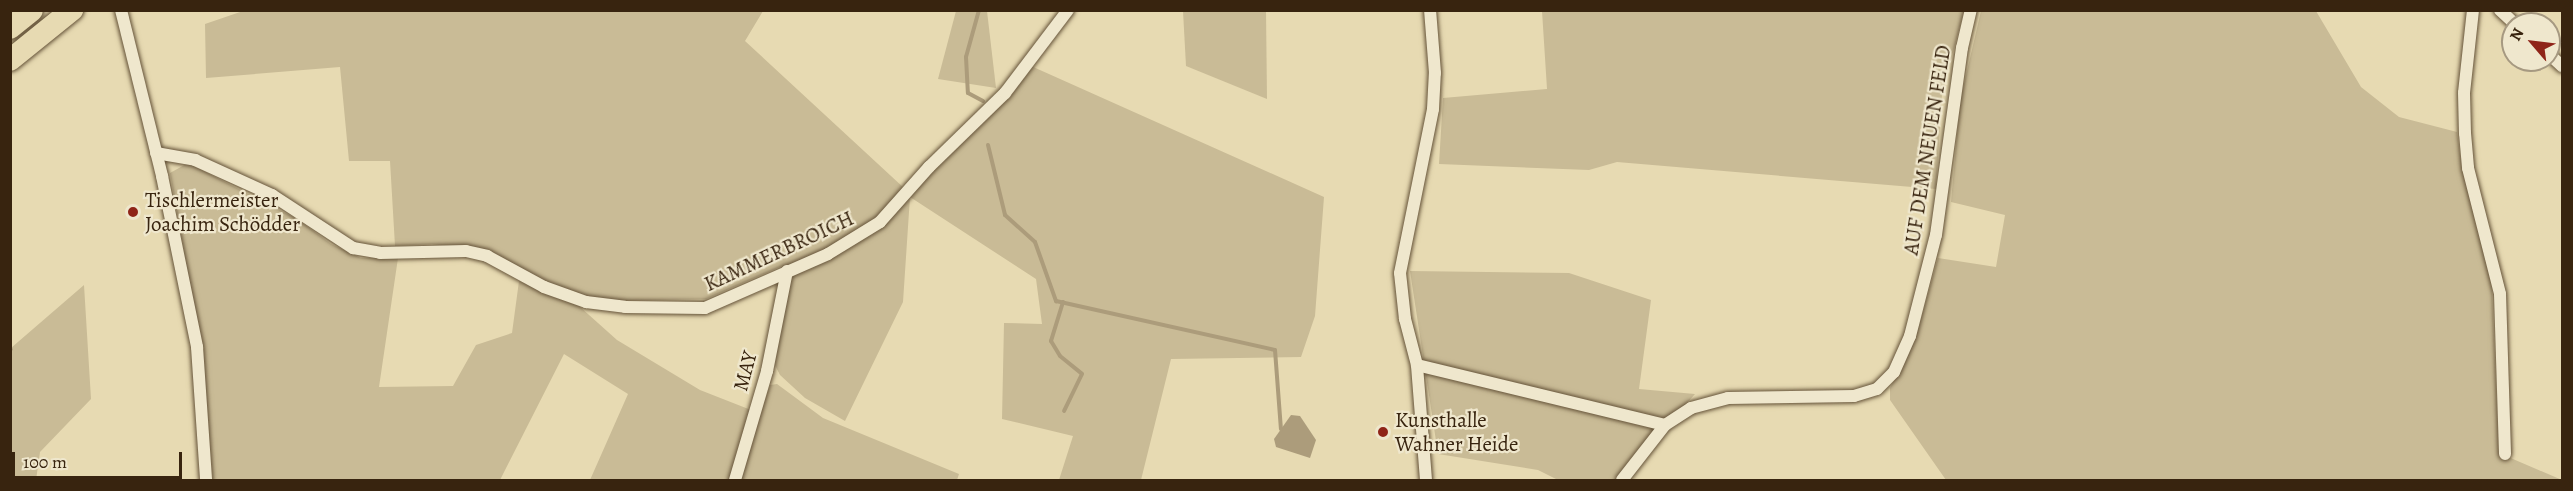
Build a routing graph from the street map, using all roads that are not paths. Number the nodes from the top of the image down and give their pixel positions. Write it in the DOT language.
graph roads {
  1 [pos="32,10"];
  2 [pos="72,10"];
  3 [pos="1068,10"];
  4 [pos="1430,10"];
  5 [pos="1971,10"];
  6 [pos="2473,10"];
  7 [pos="122,17"];
  8 [pos="10,28"];
  9 [pos="10,60"];
  10 [pos="156,153"];
  11 [pos="787,271"];
  12 [pos="1417,365"];
  13 [pos="1665,425"];
  14 [pos="2505,454"];
  15 [pos="206,480"];
  16 [pos="735,480"];
  17 [pos="1426,480"];
  18 [pos="1622,480"];
  1 -- 8 [label="highway"];
  2 -- 9 [label="highway"];
  3 -- 11 [label="street, KAMMERBROICH"];
  4 -- 12 [label="street"];
  5 -- 13 [label="street, AUF DEM NEUEN FELD"];
  6 -- 14 [label="street"];
  7 -- 10 [label="street"];
  10 -- 11 [label="street, KAMMERBROICH"];
  10 -- 15 [label="street"];
  11 -- 16 [label="street, MAY"];
  12 -- 13 [label="street"];
  12 -- 17 [label="street"];
  13 -- 18 [label="street, AUF DEM NEUEN FELD"];
}
